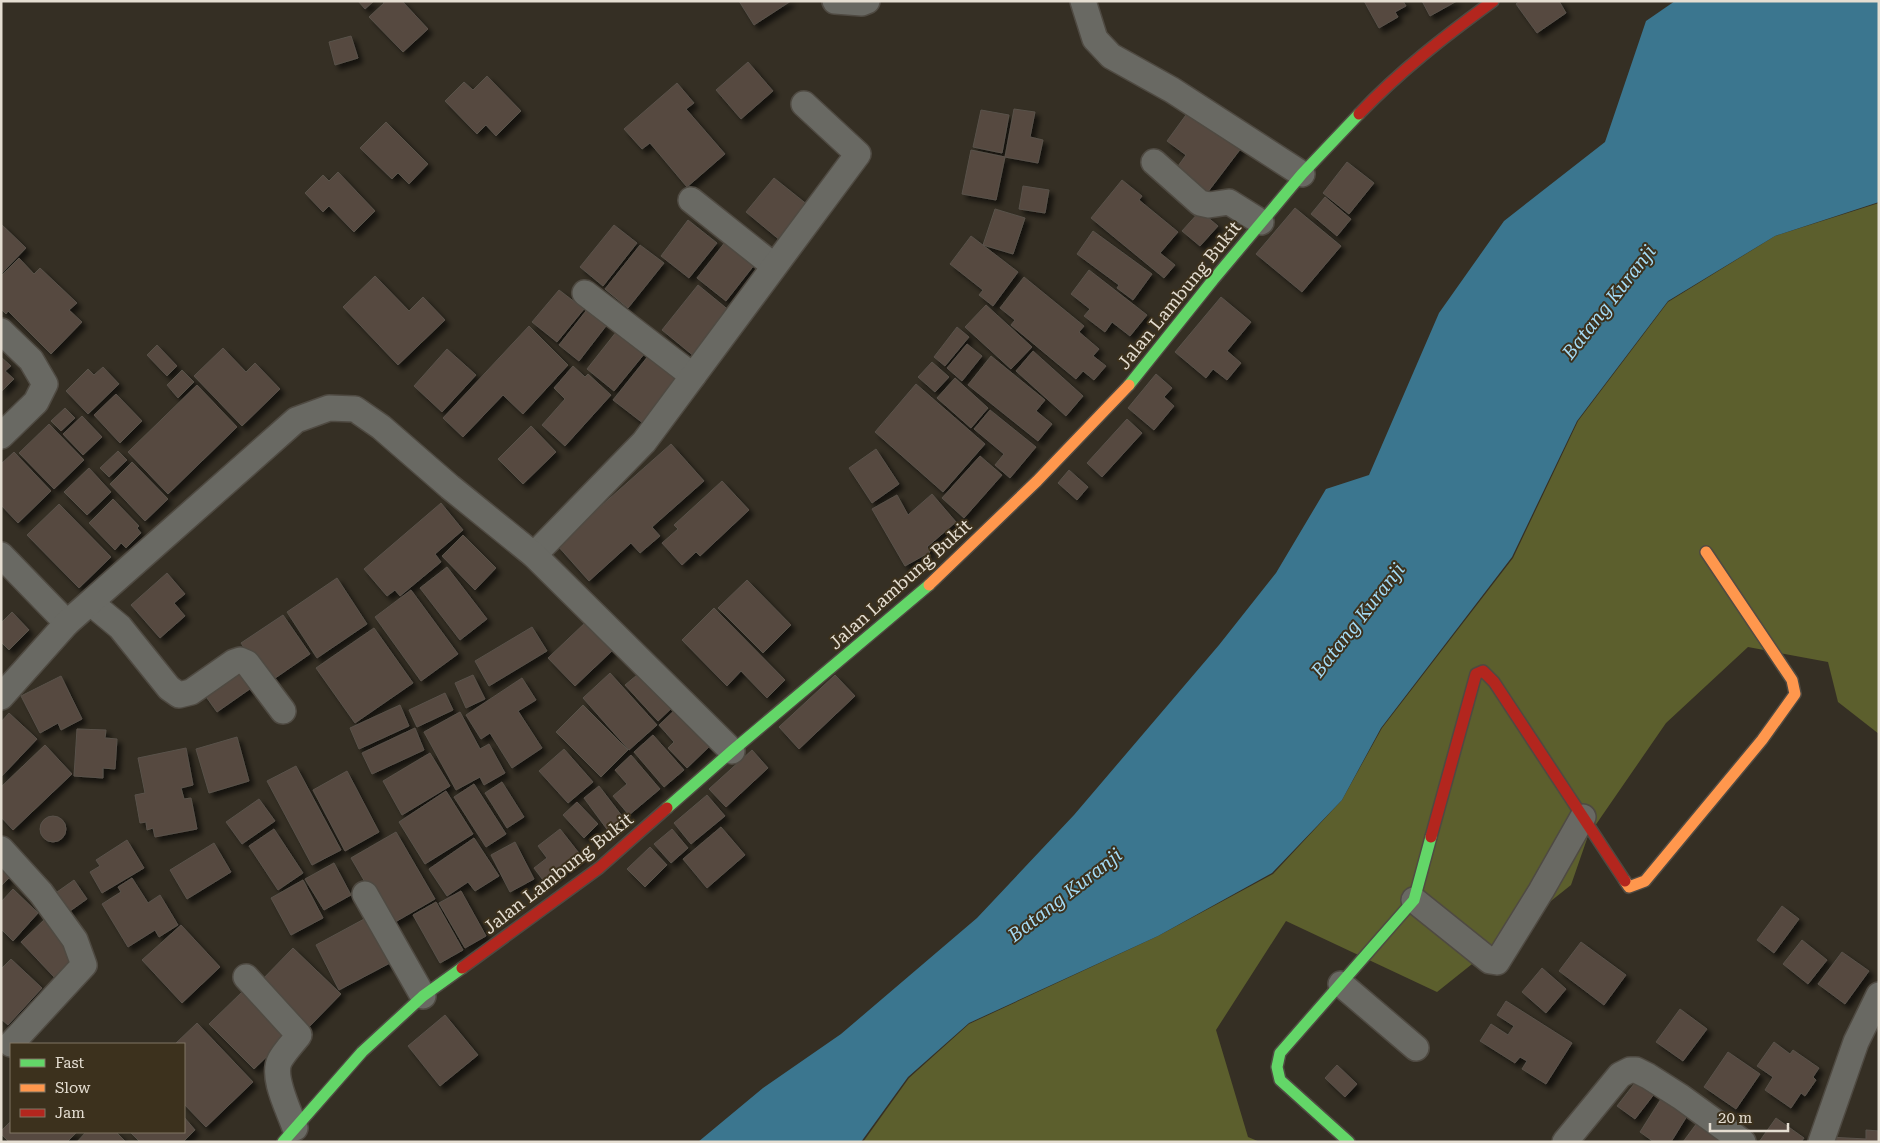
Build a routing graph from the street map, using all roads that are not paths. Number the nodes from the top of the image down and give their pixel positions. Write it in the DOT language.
graph roads {
  1 [pos="835,1"];
  2 [pos="867,1"];
  3 [pos="1083,1"];
  4 [pos="1493,1"];
  5 [pos="804,104"];
  6 [pos="1154,162"];
  7 [pos="1302,174"];
  8 [pos="692,200"];
  9 [pos="1261,222"];
  10 [pos="774,266"];
  11 [pos="585,293"];
  12 [pos="1,331"];
  13 [pos="693,376"];
  14 [pos="1,436"];
  15 [pos="1706,552"];
  16 [pos="1,555"];
  17 [pos="534,555"];
  18 [pos="91,603"];
  19 [pos="68,622"];
  20 [pos="1,697"];
  21 [pos="283,711"];
  22 [pos="732,751"];
  23 [pos="1583,817"];
  24 [pos="1,849"];
  25 [pos="365,894"];
  26 [pos="1414,900"];
  27 [pos="246,978"];
  28 [pos="1341,984"];
  29 [pos="1879,995"];
  30 [pos="423,996"];
  31 [pos="12,1043"];
  32 [pos="1416,1048"];
  33 [pos="289,1135"];
  34 [pos="1349,1142"];
  35 [pos="1566,1142"];
  36 [pos="1743,1142"];
  37 [pos="1821,1142"];
  1 -- 2 [label="street"];
  3 -- 7 [label="street"];
  4 -- 7 [label="street, Jalan Lambung Bukit"];
  5 -- 10 [label="street"];
  6 -- 9 [label="street"];
  7 -- 9 [label="street, Jalan Lambung Bukit"];
  8 -- 10 [label="street"];
  9 -- 22 [label="street, Jalan Lambung Bukit"];
  10 -- 13 [label="street"];
  11 -- 13 [label="street"];
  12 -- 14 [label="street"];
  13 -- 17 [label="street"];
  15 -- 23 [label="street"];
  16 -- 19 [label="street"];
  17 -- 18 [label="street"];
  17 -- 22 [label="street"];
  18 -- 19 [label="street"];
  18 -- 21 [label="street"];
  19 -- 20 [label="street"];
  22 -- 30 [label="street, Jalan Lambung Bukit"];
  23 -- 26 [label="street"];
  23 -- 26 [label="street"];
  24 -- 31 [label="street"];
  25 -- 30 [label="street"];
  26 -- 28 [label="street"];
  27 -- 33 [label="street"];
  28 -- 32 [label="street"];
  28 -- 34 [label="street"];
  29 -- 37 [label="street"];
  30 -- 33 [label="street, Jalan Lambung Bukit"];
  35 -- 36 [label="street"];
}
